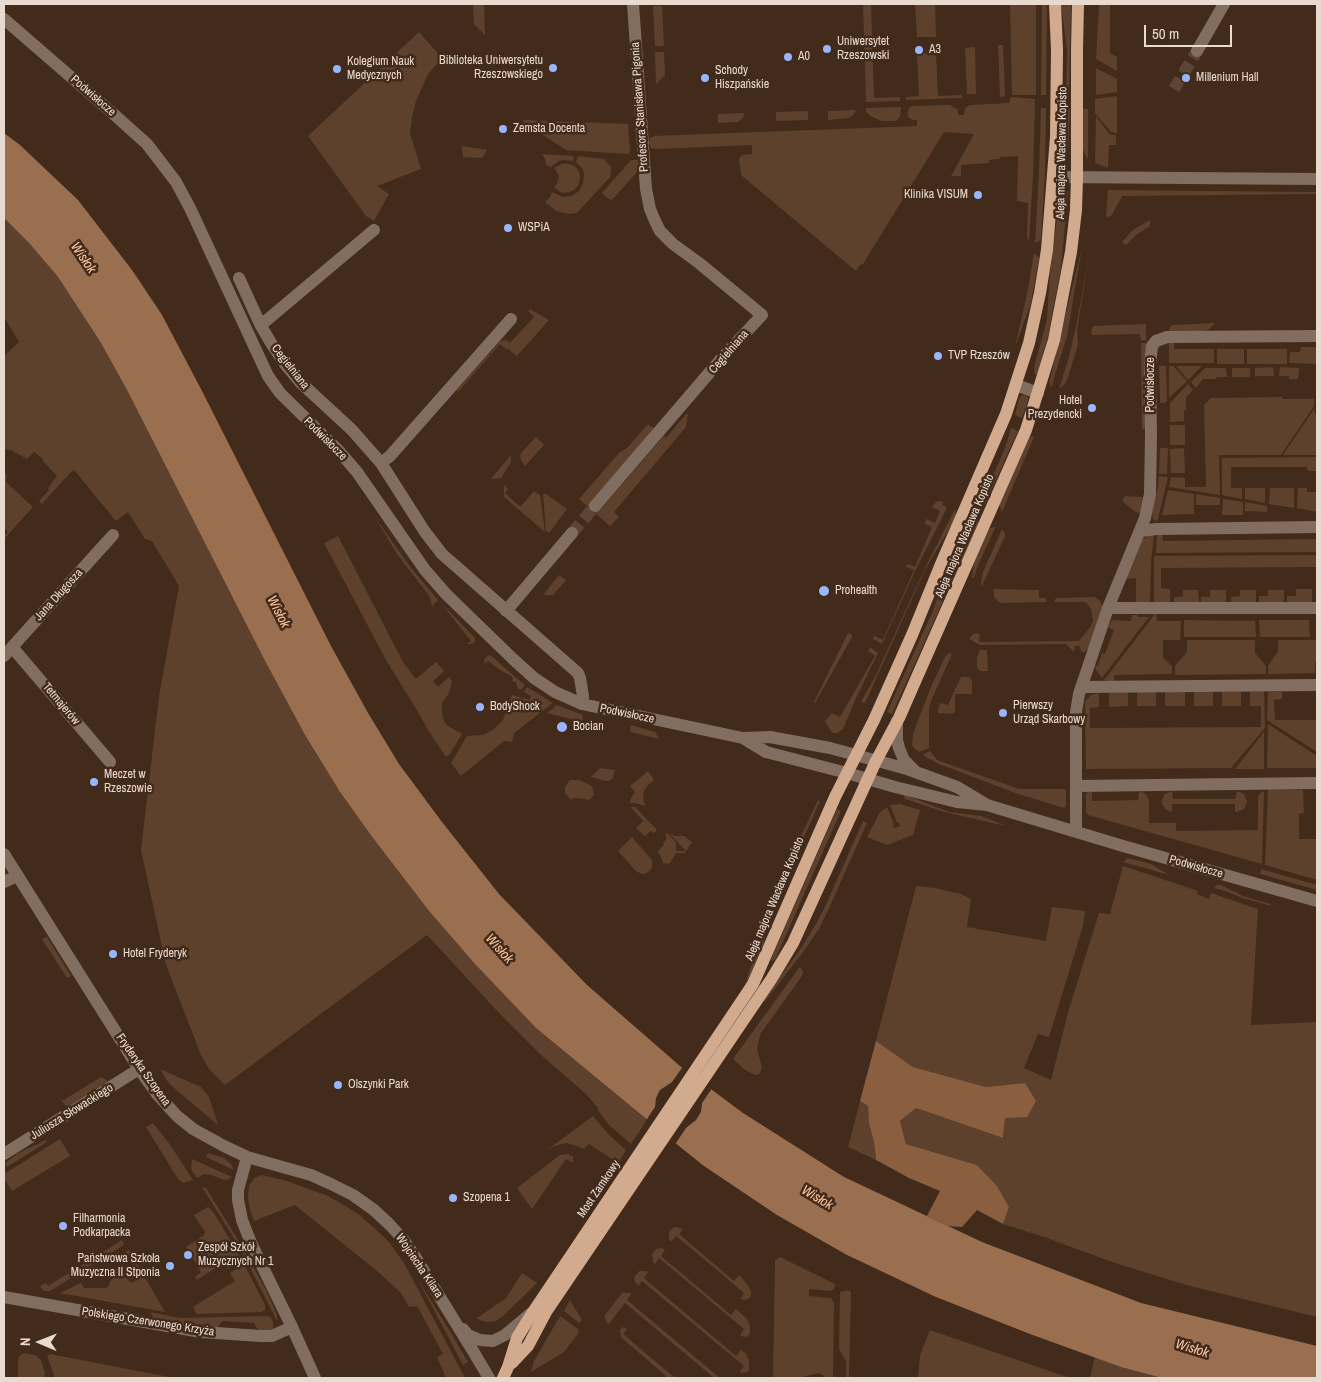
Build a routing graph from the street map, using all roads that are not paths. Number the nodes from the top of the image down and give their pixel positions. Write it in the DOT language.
graph roads {
  1 [pos="633,4"];
  2 [pos="1054,4"];
  3 [pos="1078,4"];
  4 [pos="1224,4"];
  5 [pos="4,19"];
  6 [pos="1197,51"];
  7 [pos="1054,177"];
  8 [pos="1077,178"];
  9 [pos="1317,179"];
  10 [pos="650,210"];
  11 [pos="374,230"];
  12 [pos="239,278"];
  13 [pos="511,319"];
  14 [pos="260,324"];
  15 [pos="1317,336"];
  16 [pos="1016,385"];
  17 [pos="1038,393"];
  18 [pos="381,463"];
  19 [pos="595,506"];
  20 [pos="1317,527"];
  21 [pos="1140,531"];
  22 [pos="572,533"];
  23 [pos="113,535"];
  24 [pos="1108,608"];
  25 [pos="1317,608"];
  26 [pos="506,611"];
  27 [pos="8,651"];
  28 [pos="1317,685"];
  29 [pos="1081,687"];
  30 [pos="582,704"];
  31 [pos="897,721"];
  32 [pos="743,738"];
  33 [pos="856,755"];
  34 [pos="876,761"];
  35 [pos="110,762"];
  36 [pos="847,772"];
  37 [pos="916,772"];
  38 [pos="868,779"];
  39 [pos="1317,783"];
  40 [pos="1076,786"];
  41 [pos="987,805"];
  42 [pos="1076,832"];
  43 [pos="4,854"];
  44 [pos="18,876"];
  45 [pos="4,882"];
  46 [pos="1317,901"];
  47 [pos="727,1034"];
  48 [pos="139,1069"];
  49 [pos="4,1154"];
  50 [pos="247,1157"];
  51 [pos="553,1291"];
  52 [pos="4,1297"];
  53 [pos="533,1312"];
  54 [pos="453,1318"];
  55 [pos="292,1328"];
  56 [pos="506,1373"];
  57 [pos="315,1378"];
  58 [pos="488,1378"];
  1 -- 10 [label="street, Profesora Stanisława Pigonia"];
  2 -- 7 [label="main road, Aleja majora Wacława Kopisto"];
  3 -- 8 [label="main road, Aleja majora Wacława Kopisto"];
  4 -- 6 [label="street"];
  5 -- 30 [label="street, Podwisłocze"];
  7 -- 8 [label="street"];
  7 -- 16 [label="main road, Aleja majora Wacława Kopisto"];
  8 -- 9 [label="street"];
  8 -- 17 [label="main road, Aleja majora Wacława Kopisto"];
  10 -- 19 [label="street, Cegielniana"];
  11 -- 14 [label="street"];
  12 -- 14 [label="street, Cegielniana"];
  13 -- 18 [label="street"];
  14 -- 18 [label="street, Cegielniana"];
  15 -- 21 [label="street, Podwisłocze"];
  16 -- 17 [label="street"];
  16 -- 33 [label="main road, Aleja majora Wacława Kopisto"];
  17 -- 31 [label="main road, Aleja majora Wacława Kopisto"];
  18 -- 26 [label="street, Cegielniana"];
  20 -- 21 [label="street"];
  21 -- 24 [label="street, Podwisłocze"];
  22 -- 26 [label="street"];
  23 -- 27 [label="street, Jana Długosza"];
  24 -- 25 [label="street"];
  24 -- 29 [label="street, Podwisłocze"];
  26 -- 30 [label="street, Cegielniana"];
  27 -- 35 [label="street, Tetmajerów"];
  28 -- 29 [label="street"];
  29 -- 40 [label="street, Podwisłocze"];
  30 -- 32 [label="street, Podwisłocze"];
  31 -- 34 [label="main road, Aleja majora Wacława Kopisto"];
  31 -- 37 [label="street"];
  32 -- 33 [label="street, Podwisłocze"];
  32 -- 36 [label="street, Podwisłocze"];
  33 -- 34 [label="street, Podwisłocze"];
  33 -- 36 [label="main road, Aleja majora Wacława Kopisto"];
  34 -- 37 [label="street, Podwisłocze"];
  34 -- 38 [label="main road, Aleja majora Wacława Kopisto"];
  36 -- 38 [label="street, Podwisłocze"];
  36 -- 47 [label="main road, Aleja majora Wacława Kopisto"];
  37 -- 41 [label="street, Podwisłocze"];
  38 -- 41 [label="street, Podwisłocze"];
  38 -- 47 [label="main road, Aleja majora Wacława Kopisto"];
  39 -- 40 [label="street"];
  40 -- 42 [label="street, Podwisłocze"];
  41 -- 42 [label="street, Podwisłocze"];
  42 -- 46 [label="street, Podwisłocze"];
  43 -- 44 [label="street, Fryderyka Szopena"];
  44 -- 45 [label="street"];
  44 -- 48 [label="street, Fryderyka Szopena"];
  47 -- 51 [label="main road, Most Zamkowy"];
  48 -- 49 [label="street, Juliusza Słowackiego"];
  48 -- 50 [label="street, Fryderyka Szopena"];
  50 -- 54 [label="street, Wojciecha Kilara"];
  50 -- 55 [label="street"];
  51 -- 53 [label="main road, Most Zamkowy"];
  51 -- 56 [label="main road, Most Zamkowy"];
  52 -- 55 [label="street, Polskiego Czerwonego Krzyża"];
  53 -- 54 [label="street, Wojciecha Kilara"];
  53 -- 56 [label="main road, Most Zamkowy"];
  54 -- 58 [label="street, Wojciecha Kilara"];
  55 -- 57 [label="street"];
}
